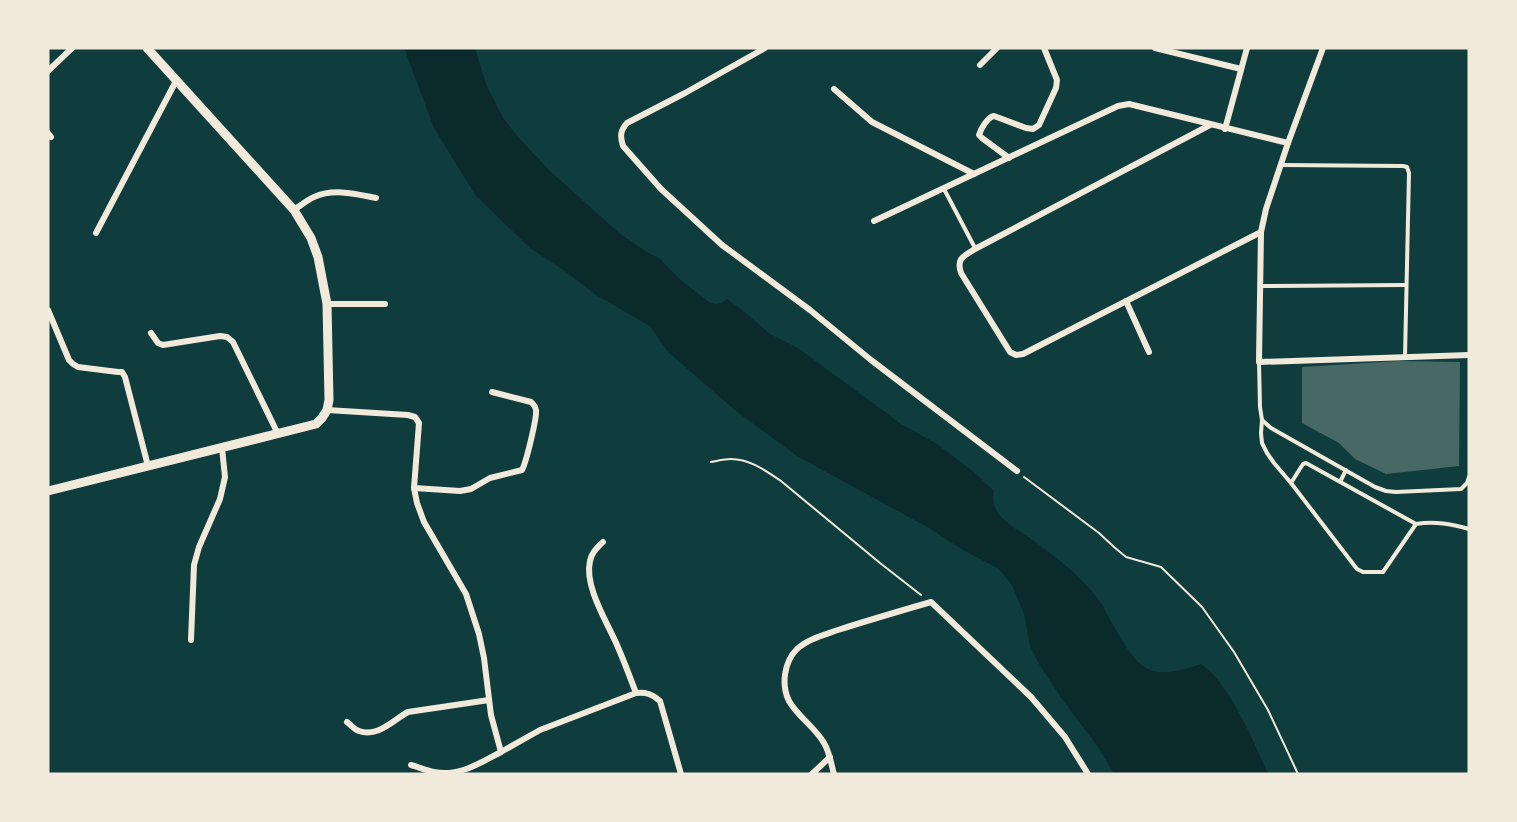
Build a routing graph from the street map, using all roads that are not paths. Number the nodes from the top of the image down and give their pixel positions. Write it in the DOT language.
graph roads {
  1 [pos="72,48"];
  2 [pos="147,48"];
  3 [pos="765,48"];
  4 [pos="996,48"];
  5 [pos="1044,48"];
  6 [pos="1155,48"];
  7 [pos="1246,48"];
  8 [pos="1324,49"];
  9 [pos="980,65"];
  10 [pos="1240,69"];
  11 [pos="48,71"];
  12 [pos="176,81"];
  13 [pos="834,89"];
  14 [pos="1210,125"];
  15 [pos="1225,129"];
  16 [pos="1288,143"];
  17 [pos="1008,158"];
  18 [pos="1281,165"];
  19 [pos="974,174"];
  20 [pos="944,188"];
  21 [pos="376,198"];
  22 [pos="294,210"];
  23 [pos="874,221"];
  24 [pos="1261,232"];
  25 [pos="96,233"];
  26 [pos="975,249"];
  27 [pos="1406,285"];
  28 [pos="1260,286"];
  29 [pos="1126,301"];
  30 [pos="327,304"];
  31 [pos="385,304"];
  32 [pos="48,310"];
  33 [pos="151,333"];
  34 [pos="1149,352"];
  35 [pos="1469,355"];
  36 [pos="1405,357"];
  37 [pos="1259,362"];
  38 [pos="492,392"];
  39 [pos="327,410"];
  40 [pos="1262,420"];
  41 [pos="278,434"];
  42 [pos="222,448"];
  43 [pos="148,466"];
  44 [pos="1346,470"];
  45 [pos="1017,471"];
  46 [pos="1469,477"];
  47 [pos="1340,482"];
  48 [pos="1291,483"];
  49 [pos="414,488"];
  50 [pos="48,491"];
  51 [pos="1416,524"];
  52 [pos="1469,529"];
  53 [pos="603,542"];
  54 [pos="191,640"];
  55 [pos="636,693"];
  56 [pos="489,700"];
  57 [pos="347,722"];
  58 [pos="501,752"];
  59 [pos="830,757"];
  60 [pos="411,765"];
  61 [pos="681,774"];
  62 [pos="812,774"];
  63 [pos="834,774"];
  64 [pos="1088,774"];
  1 -- 11 [label="street"];
  2 -- 12 [label="street"];
  3 -- 45 [label="street"];
  4 -- 9 [label="street"];
  5 -- 17 [label="street"];
  6 -- 10 [label="street"];
  7 -- 10 [label="street"];
  8 -- 16 [label="street"];
  10 -- 15 [label="street"];
  12 -- 22 [label="street"];
  12 -- 25 [label="street"];
  13 -- 19 [label="street"];
  14 -- 15 [label="street"];
  14 -- 17 [label="street"];
  14 -- 26 [label="street"];
  15 -- 16 [label="street"];
  16 -- 18 [label="street"];
  17 -- 19 [label="street"];
  18 -- 24 [label="street"];
  18 -- 27 [label="lane"];
  19 -- 20 [label="street"];
  20 -- 23 [label="street"];
  20 -- 26 [label="lane"];
  21 -- 22 [label="street"];
  22 -- 30 [label="street"];
  24 -- 28 [label="street"];
  24 -- 29 [label="street"];
  26 -- 29 [label="street"];
  27 -- 28 [label="lane"];
  27 -- 36 [label="lane"];
  28 -- 37 [label="street"];
  29 -- 34 [label="street"];
  30 -- 31 [label="street"];
  30 -- 39 [label="street"];
  32 -- 43 [label="street"];
  33 -- 41 [label="street"];
  35 -- 36 [label="street"];
  36 -- 37 [label="street"];
  37 -- 40 [label="lane"];
  38 -- 49 [label="street"];
  39 -- 41 [label="street"];
  39 -- 49 [label="street"];
  40 -- 44 [label="lane"];
  40 -- 48 [label="lane"];
  41 -- 42 [label="street"];
  42 -- 43 [label="street"];
  42 -- 54 [label="street"];
  43 -- 50 [label="street"];
  44 -- 46 [label="lane"];
  44 -- 47 [label="lane"];
  47 -- 48 [label="lane"];
  47 -- 51 [label="lane"];
  48 -- 51 [label="lane"];
  49 -- 56 [label="street"];
  51 -- 52 [label="lane"];
  53 -- 55 [label="street"];
  55 -- 58 [label="street"];
  55 -- 61 [label="street"];
  56 -- 57 [label="street"];
  56 -- 58 [label="street"];
  58 -- 60 [label="street"];
  59 -- 62 [label="street"];
  59 -- 63 [label="street"];
  59 -- 64 [label="street"];
}
